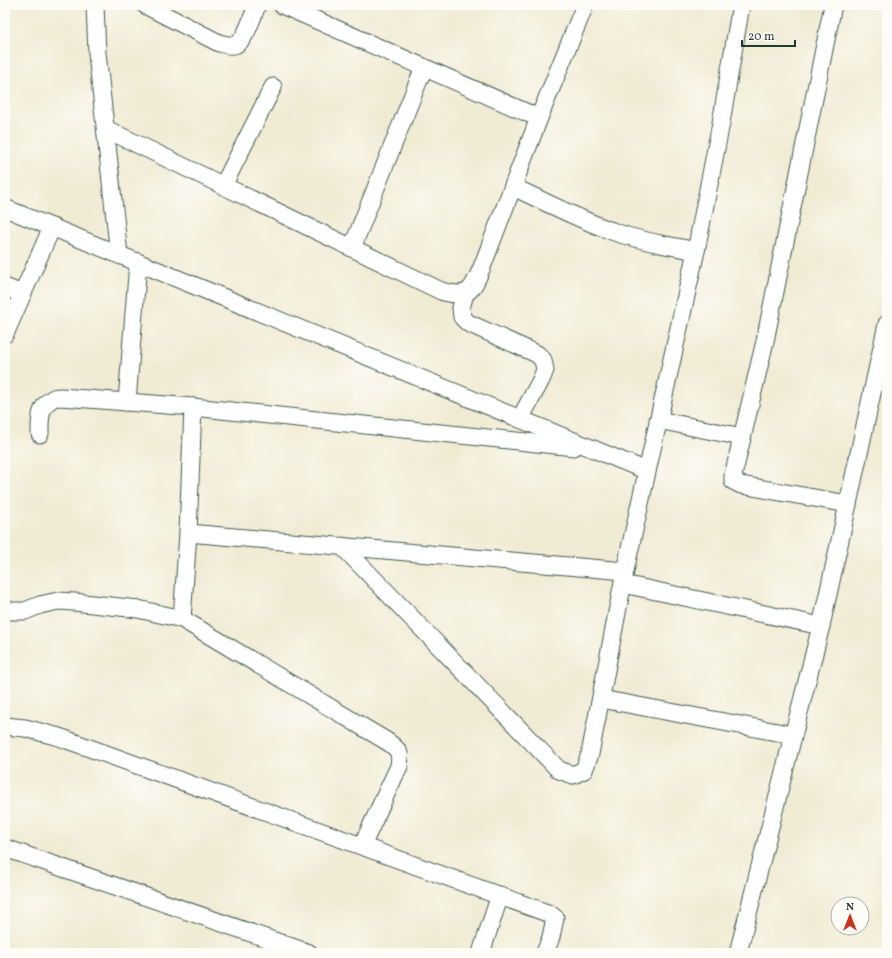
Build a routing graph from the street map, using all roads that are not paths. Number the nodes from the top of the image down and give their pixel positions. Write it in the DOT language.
graph roads {
  1 [pos="95,5"];
  2 [pos="145,5"];
  3 [pos="257,5"];
  4 [pos="282,5"];
  5 [pos="585,5"];
  6 [pos="741,5"];
  7 [pos="833,5"];
  8 [pos="424,67"];
  9 [pos="272,87"];
  10 [pos="540,118"];
  11 [pos="106,129"];
  12 [pos="223,186"];
  13 [pos="513,187"];
  14 [pos="5,208"];
  15 [pos="52,227"];
  16 [pos="352,248"];
  17 [pos="696,251"];
  18 [pos="119,255"];
  19 [pos="138,262"];
  20 [pos="5,287"];
  21 [pos="22,294"];
  22 [pos="465,294"];
  23 [pos="887,324"];
  24 [pos="5,334"];
  25 [pos="127,402"];
  26 [pos="193,407"];
  27 [pos="520,419"];
  28 [pos="658,420"];
  29 [pos="40,434"];
  30 [pos="742,437"];
  31 [pos="593,449"];
  32 [pos="647,471"];
  33 [pos="848,504"];
  34 [pos="188,533"];
  35 [pos="342,546"];
  36 [pos="624,577"];
  37 [pos="5,610"];
  38 [pos="182,618"];
  39 [pos="821,626"];
  40 [pos="601,699"];
  41 [pos="5,726"];
  42 [pos="793,735"];
  43 [pos="362,846"];
  44 [pos="5,848"];
  45 [pos="500,895"];
  46 [pos="309,953"];
  47 [pos="481,953"];
  48 [pos="545,953"];
  49 [pos="738,953"];
  1 -- 11 [label="street"];
  2 -- 3 [label="street"];
  4 -- 8 [label="street"];
  5 -- 10 [label="street"];
  6 -- 17 [label="street"];
  7 -- 30 [label="street"];
  8 -- 10 [label="street"];
  8 -- 16 [label="street"];
  9 -- 12 [label="street"];
  10 -- 13 [label="street"];
  11 -- 12 [label="street"];
  11 -- 18 [label="street"];
  12 -- 16 [label="street"];
  13 -- 17 [label="street"];
  13 -- 22 [label="street"];
  14 -- 15 [label="street"];
  15 -- 18 [label="street"];
  15 -- 21 [label="street"];
  16 -- 22 [label="street"];
  17 -- 28 [label="street"];
  18 -- 19 [label="street"];
  19 -- 25 [label="street"];
  19 -- 27 [label="street"];
  20 -- 21 [label="street"];
  21 -- 24 [label="street"];
  22 -- 27 [label="street"];
  23 -- 33 [label="street"];
  25 -- 26 [label="street"];
  25 -- 29 [label="street"];
  26 -- 31 [label="street"];
  26 -- 34 [label="street"];
  27 -- 31 [label="street"];
  28 -- 30 [label="street"];
  28 -- 32 [label="street"];
  30 -- 33 [label="street"];
  31 -- 32 [label="street"];
  32 -- 36 [label="street"];
  33 -- 39 [label="street"];
  34 -- 35 [label="street"];
  34 -- 38 [label="street"];
  35 -- 36 [label="street"];
  35 -- 40 [label="street"];
  36 -- 39 [label="street"];
  36 -- 40 [label="street"];
  37 -- 38 [label="street"];
  38 -- 43 [label="street"];
  39 -- 42 [label="street"];
  40 -- 42 [label="street"];
  41 -- 43 [label="street"];
  42 -- 49 [label="street"];
  43 -- 45 [label="street"];
  44 -- 46 [label="street"];
  45 -- 47 [label="street"];
  45 -- 48 [label="street"];
}
